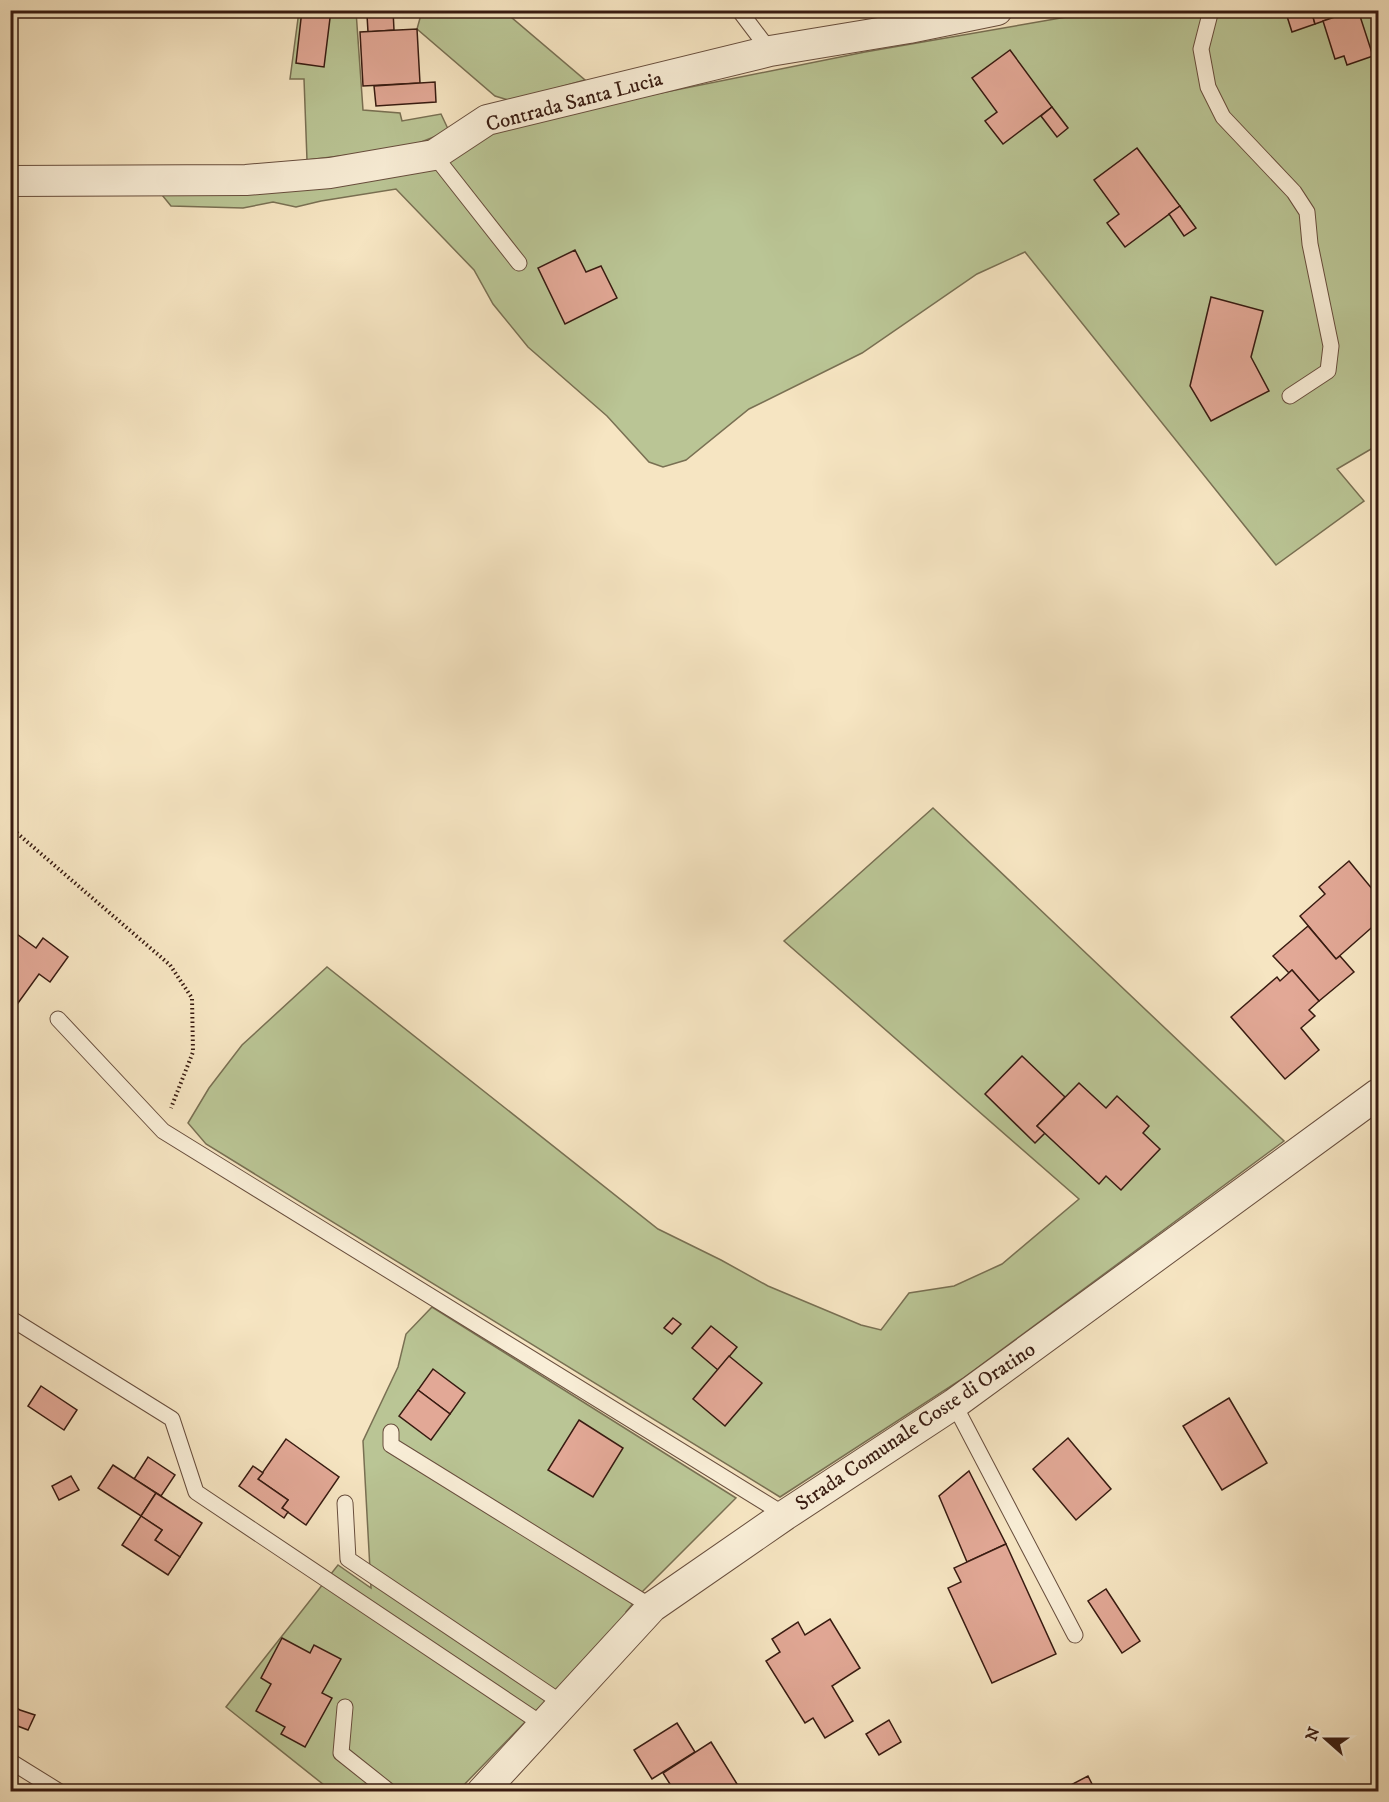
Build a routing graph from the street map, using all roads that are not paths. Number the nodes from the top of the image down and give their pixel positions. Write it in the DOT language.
graph roads {
  1 [pos="739,10"];
  2 [pos="997,10"];
  3 [pos="1211,10"];
  4 [pos="953,15"];
  5 [pos="910,19"];
  6 [pos="770,51"];
  7 [pos="434,155"];
  8 [pos="10,181"];
  9 [pos="519,263"];
  10 [pos="1290,396"];
  11 [pos="58,1019"];
  12 [pos="1378,1094"];
  13 [pos="10,1318"];
  14 [pos="954,1404"];
  15 [pos="391,1432"];
  16 [pos="345,1503"];
  17 [pos="785,1515"];
  18 [pos="652,1607"];
  19 [pos="1075,1635"];
  20 [pos="345,1707"];
  21 [pos="552,1714"];
  22 [pos="10,1761"];
  23 [pos="60,1791"];
  24 [pos="390,1791"];
  25 [pos="482,1791"];
  1 -- 6 [label="lane"];
  2 -- 4 [label="street, Contrada Santa Lucia"];
  3 -- 10 [label="lane"];
  4 -- 5 [label="street, Contrada Santa Lucia"];
  5 -- 6 [label="street, Contrada Santa Lucia"];
  6 -- 7 [label="street, Contrada Santa Lucia"];
  7 -- 8 [label="street, Contrada Santa Lucia"];
  7 -- 9 [label="lane"];
  11 -- 17 [label="lane"];
  12 -- 14 [label="street, Strada Comunale Coste di Oratino"];
  13 -- 21 [label="lane"];
  14 -- 17 [label="street, Strada Comunale Coste di Oratino"];
  14 -- 19 [label="lane"];
  15 -- 18 [label="lane"];
  16 -- 21 [label="lane"];
  17 -- 18 [label="street, Strada Comunale Coste di Oratino"];
  18 -- 21 [label="street, Strada Comunale Coste di Oratino"];
  20 -- 24 [label="lane"];
  21 -- 25 [label="street, Strada Comunale Coste di Oratino"];
  22 -- 23 [label="lane"];
}
